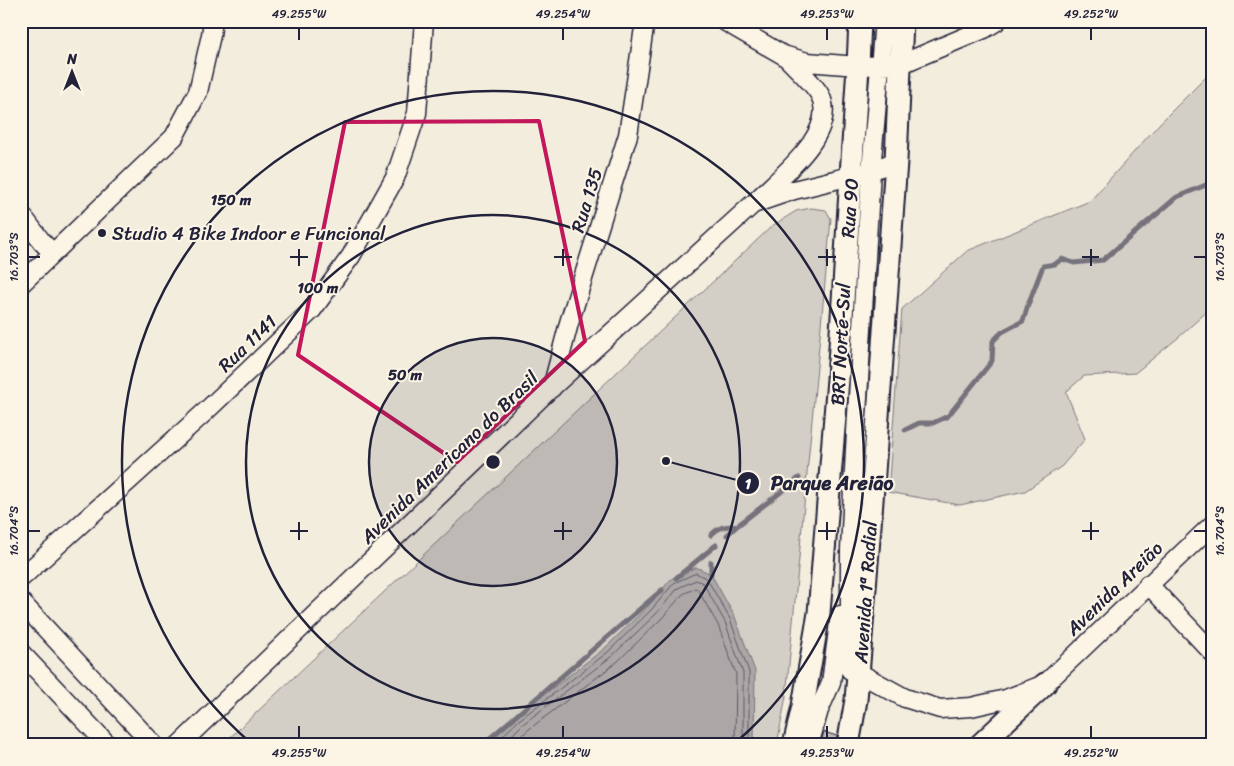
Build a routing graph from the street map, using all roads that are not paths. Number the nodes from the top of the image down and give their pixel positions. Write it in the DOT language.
graph roads {
  1 [pos="212,21"];
  2 [pos="424,21"];
  3 [pos="644,21"];
  4 [pos="724,21"];
  5 [pos="860,21"];
  6 [pos="884,21"];
  7 [pos="902,21"];
  8 [pos="997,21"];
  9 [pos="783,55"];
  10 [pos="858,66"];
  11 [pos="890,66"];
  12 [pos="896,161"];
  13 [pos="861,173"];
  14 [pos="753,204"];
  15 [pos="21,214"];
  16 [pos="53,253"];
  17 [pos="21,284"];
  18 [pos="552,388"];
  19 [pos="1213,524"];
  20 [pos="850,550"];
  21 [pos="21,578"];
  22 [pos="1148,584"];
  23 [pos="21,602"];
  24 [pos="21,653"];
  25 [pos="1213,653"];
  26 [pos="858,673"];
  27 [pos="1045,684"];
  28 [pos="108,745"];
  29 [pos="154,745"];
  30 [pos="179,745"];
  31 [pos="794,745"];
  32 [pos="809,745"];
  33 [pos="840,745"];
  34 [pos="848,745"];
  35 [pos="980,745"];
  1 -- 16 [label="street"];
  2 -- 21 [label="street, Rua 1141"];
  3 -- 18 [label="street, Rua 135"];
  4 -- 9 [label="street"];
  5 -- 10 [label="main road, Rua 90"];
  6 -- 11 [label="street, BRT Norte-Sul"];
  7 -- 11 [label="main road"];
  8 -- 11 [label="street"];
  9 -- 10 [label="street"];
  9 -- 14 [label="street, Avenida Americano do Brasil"];
  10 -- 11 [label="street"];
  10 -- 13 [label="main road, Rua 90"];
  11 -- 12 [label="main road"];
  11 -- 13 [label="street, BRT Norte-Sul"];
  12 -- 13 [label="street, Avenida Americano do Brasil"];
  12 -- 26 [label="main road, Avenida 1ª Radial"];
  13 -- 14 [label="street, Avenida Americano do Brasil"];
  13 -- 20 [label="street, BRT Norte-Sul"];
  13 -- 31 [label="main road, Rua 90"];
  14 -- 18 [label="street, Avenida Americano do Brasil"];
  15 -- 16 [label="street"];
  16 -- 17 [label="street"];
  18 -- 30 [label="street, Avenida Americano do Brasil"];
  19 -- 22 [label="street, Avenida Areião"];
  20 -- 32 [label="street, BRT Norte-Sul"];
  20 -- 33 [label="street, BRT Norte-Sul"];
  22 -- 25 [label="street"];
  22 -- 27 [label="street, Avenida Areião"];
  23 -- 29 [label="street"];
  24 -- 28 [label="street"];
  26 -- 27 [label="street"];
  26 -- 34 [label="main road, Avenida 1ª Radial"];
  27 -- 35 [label="main road"];
}
